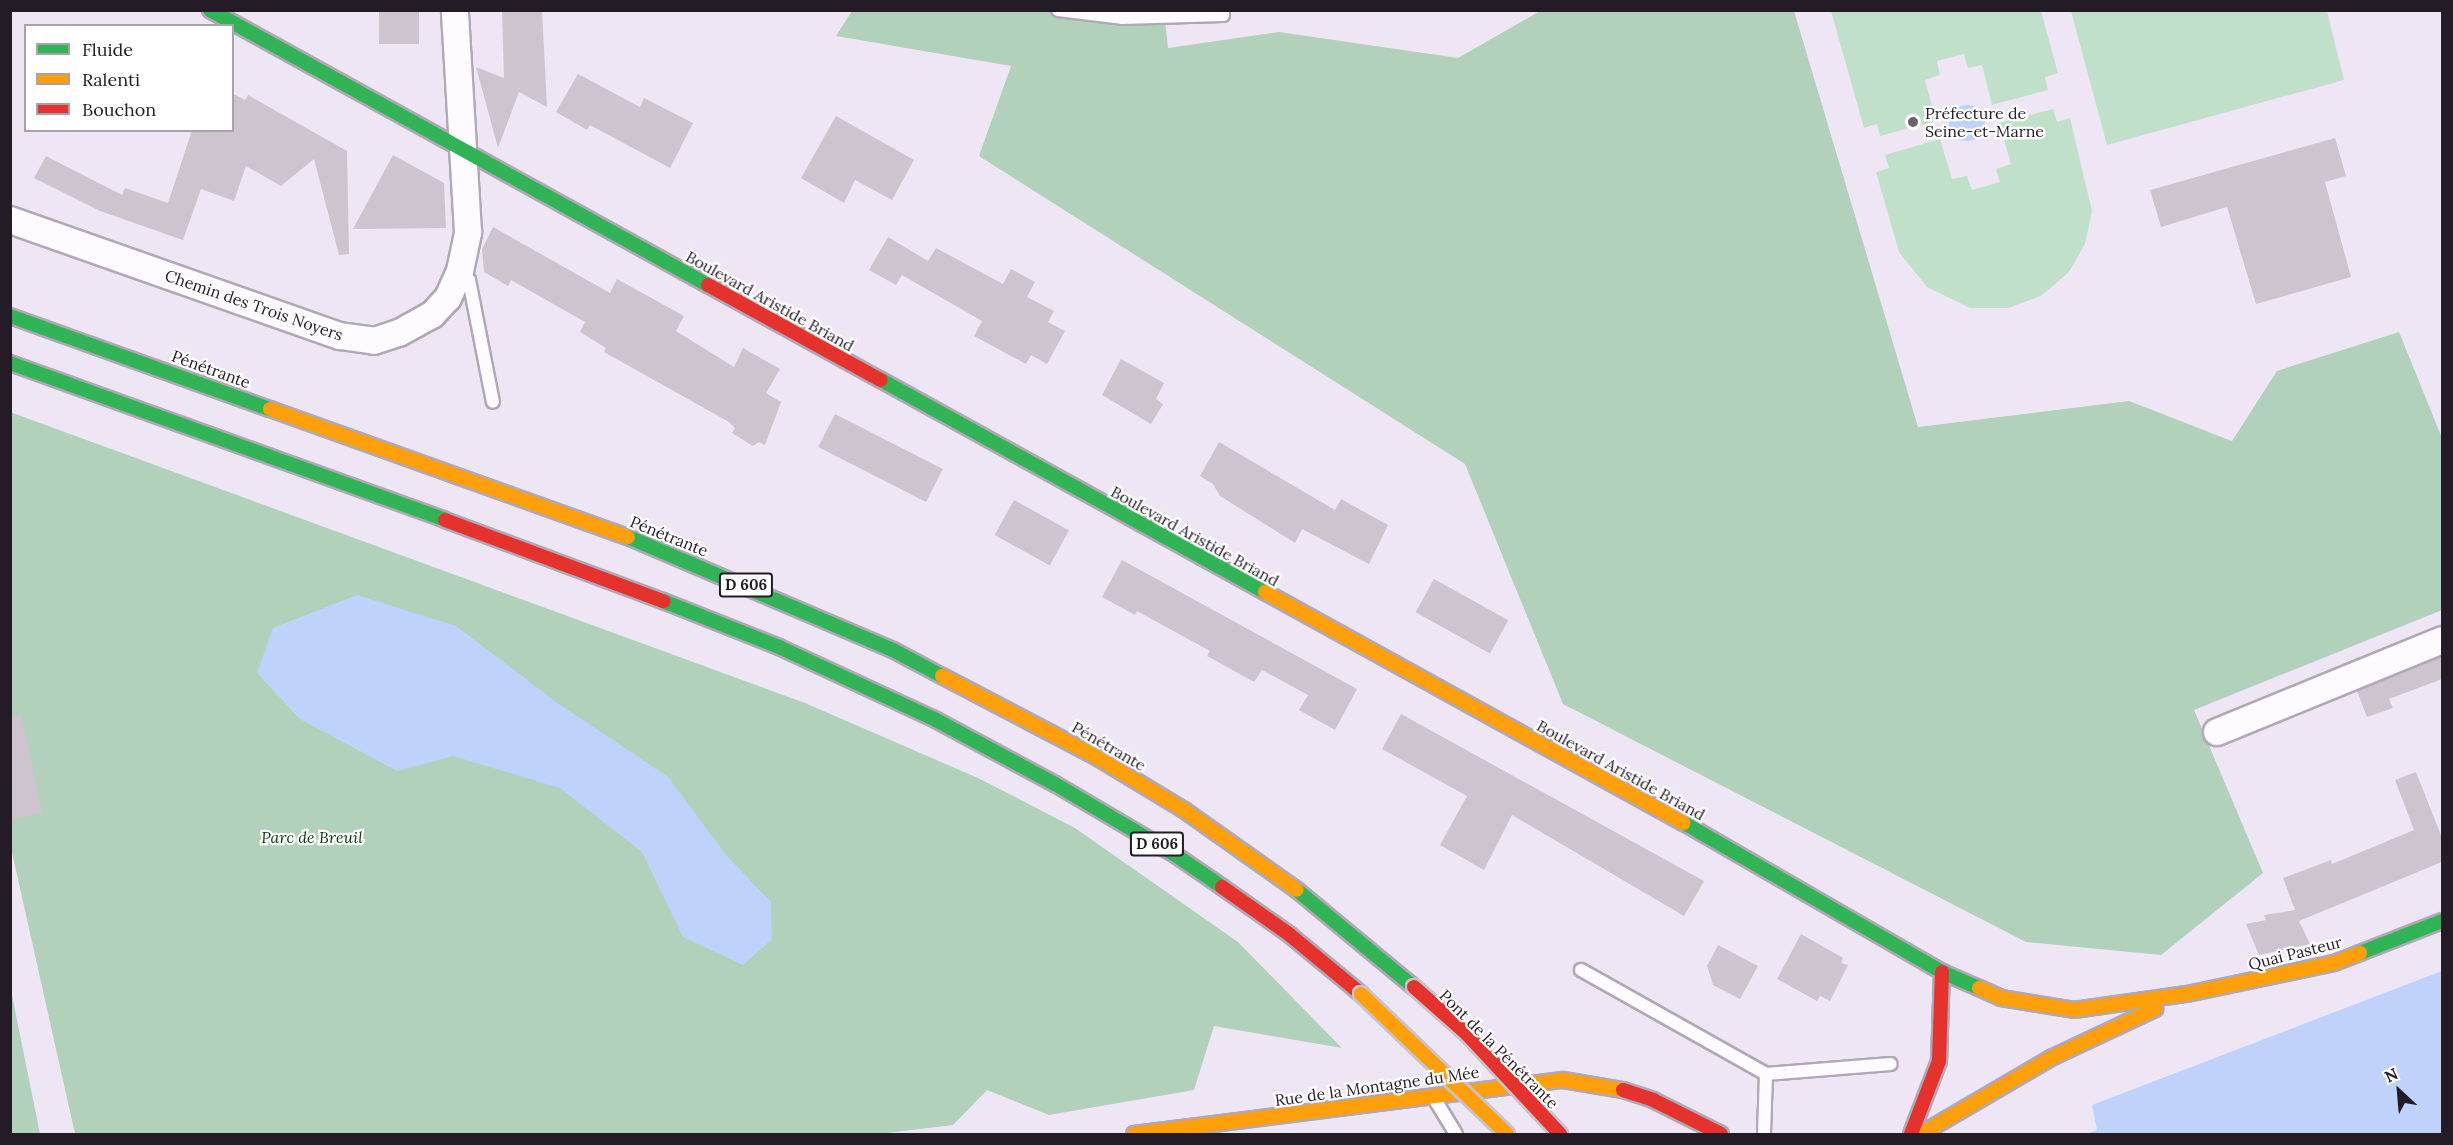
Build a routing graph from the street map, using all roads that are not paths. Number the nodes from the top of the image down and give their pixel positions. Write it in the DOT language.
graph roads {
  1 [pos="210,10"];
  2 [pos="455,10"];
  3 [pos="1058,10"];
  4 [pos="1223,10"];
  5 [pos="462,148"];
  6 [pos="10,220"];
  7 [pos="460,271"];
  8 [pos="10,316"];
  9 [pos="10,363"];
  10 [pos="493,402"];
  11 [pos="2442,640"];
  12 [pos="2217,732"];
  13 [pos="2442,921"];
  14 [pos="1581,970"];
  15 [pos="1942,972"];
  16 [pos="1414,987"];
  17 [pos="2187,994"];
  18 [pos="1892,1064"];
  19 [pos="1766,1074"];
  20 [pos="1432,1094"];
  21 [pos="1713,1133"];
  22 [pos="1134,1134"];
  23 [pos="1456,1134"];
  24 [pos="1507,1134"];
  25 [pos="1560,1134"];
  26 [pos="1764,1134"];
  27 [pos="1911,1134"];
  28 [pos="1921,1134"];
  1 -- 5 [label="street, Boulevard Aristide Briand"];
  2 -- 5 [label="street, Chemin des Trois Noyers"];
  3 -- 4 [label="lane"];
  5 -- 7 [label="street, Chemin des Trois Noyers"];
  5 -- 15 [label="street, Boulevard Aristide Briand"];
  6 -- 7 [label="street, Chemin des Trois Noyers"];
  7 -- 10 [label="lane"];
  8 -- 16 [label="street, Pénétrante / D 606"];
  9 -- 24 [label="street, D 606, bridge"];
  11 -- 12 [label="street"];
  13 -- 17 [label="street, Quai Pasteur"];
  14 -- 19 [label="lane"];
  15 -- 17 [label="street, Boulevard Aristide Briand"];
  15 -- 27 [label="street"];
  16 -- 25 [label="street, Pont de la Pénétrante / D 606, bridge"];
  17 -- 28 [label="street"];
  18 -- 19 [label="lane"];
  19 -- 26 [label="lane"];
  20 -- 21 [label="street, Rue de la Montagne du Mée"];
  20 -- 22 [label="street, Rue de la Montagne du Mée"];
  20 -- 23 [label="lane"];
}
